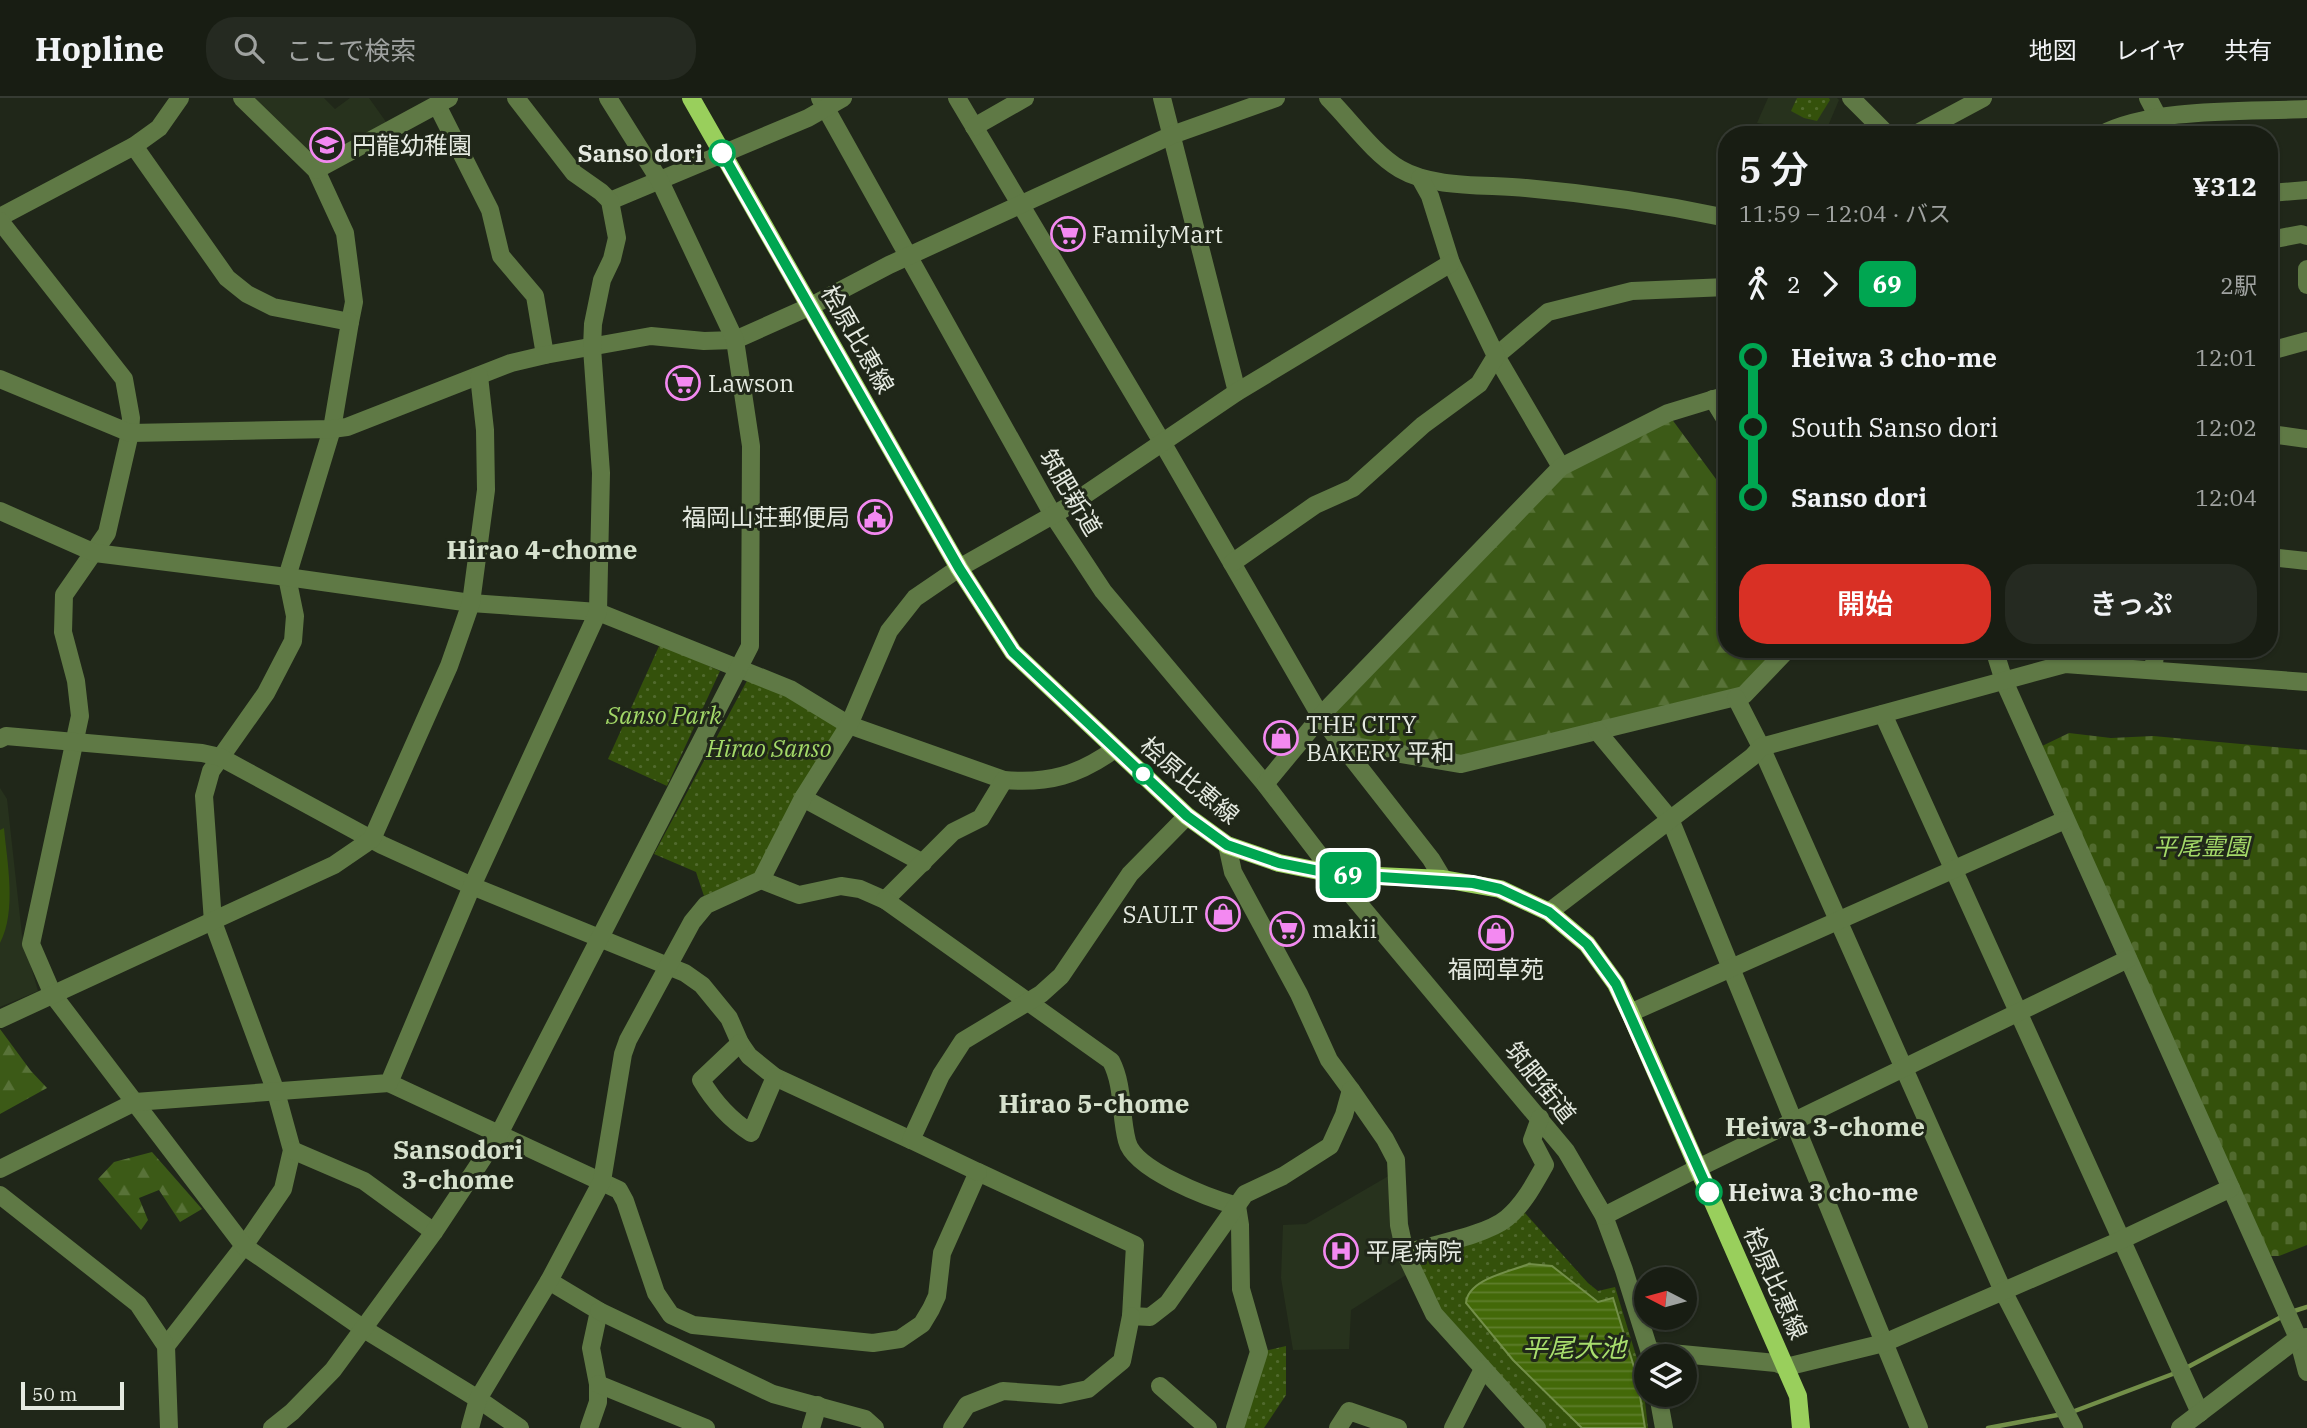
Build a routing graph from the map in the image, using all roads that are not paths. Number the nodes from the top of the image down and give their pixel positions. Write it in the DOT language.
graph roads {
  1 [pos="180,98"];
  2 [pos="242,98"];
  3 [pos="516,98"];
  4 [pos="608,98"];
  5 [pos="691,98"];
  6 [pos="843,98"];
  7 [pos="957,98"];
  8 [pos="1025,98"];
  9 [pos="1162,98"];
  10 [pos="1276,98"];
  11 [pos="1328,98"];
  12 [pos="1851,98"];
  13 [pos="1983,98"];
  14 [pos="2148,98"];
  15 [pos="2183,98"];
  16 [pos="443,101"];
  17 [pos="823,104"];
  18 [pos="2307,109"];
  19 [pos="2165,116"];
  20 [pos="1879,126"];
  21 [pos="1931,126"];
  22 [pos="2122,126"];
  23 [pos="974,127"];
  24 [pos="1172,135"];
  25 [pos="134,146"];
  26 [pos="722,153"];
  27 [pos="316,170"];
  28 [pos="1420,178"];
  29 [pos="660,181"];
  30 [pos="2307,190"];
  31 [pos="2278,192"];
  32 [pos="610,201"];
  33 [pos="1019,204"];
  34 [pos="1718,216"];
  35 [pos="0,219"];
  36 [pos="2307,236"];
  37 [pos="2278,238"];
  38 [pos="909,257"];
  39 [pos="1451,263"];
  40 [pos="2307,269"];
  41 [pos="2307,285"];
  42 [pos="1718,287"];
  43 [pos="811,306"];
  44 [pos="350,322"];
  45 [pos="735,340"];
  46 [pos="2307,341"];
  47 [pos="592,348"];
  48 [pos="2278,349"];
  49 [pos="545,355"];
  50 [pos="1496,356"];
  51 [pos="479,376"];
  52 [pos="0,379"];
  53 [pos="1237,393"];
  54 [pos="1718,398"];
  55 [pos="332,429"];
  56 [pos="130,433"];
  57 [pos="2278,435"];
  58 [pos="2307,439"];
  59 [pos="1162,442"];
  60 [pos="1561,467"];
  61 [pos="0,511"];
  62 [pos="1053,515"];
  63 [pos="95,553"];
  64 [pos="2278,557"];
  65 [pos="2307,561"];
  66 [pos="1232,563"];
  67 [pos="959,568"];
  68 [pos="287,577"];
  69 [pos="471,603"];
  70 [pos="598,612"];
  71 [pos="1779,658"];
  72 [pos="1997,658"];
  73 [pos="2092,658"];
  74 [pos="2101,658"];
  75 [pos="2155,658"];
  76 [pos="740,669"];
  77 [pos="2153,670"];
  78 [pos="2004,681"];
  79 [pos="2307,682"];
  80 [pos="1736,698"];
  81 [pos="1883,714"];
  82 [pos="1321,717"];
  83 [pos="849,725"];
  84 [pos="1597,731"];
  85 [pos="2,733"];
  86 [pos="75,742"];
  87 [pos="1341,744"];
  88 [pos="1761,747"];
  89 [pos="1115,749"];
  90 [pos="220,757"];
  91 [pos="1004,780"];
  92 [pos="1265,784"];
  93 [pos="803,798"];
  94 [pos="1187,816"];
  95 [pos="1671,819"];
  96 [pos="2065,820"];
  97 [pos="372,839"];
  98 [pos="1227,845"];
  99 [pos="923,863"];
  100 [pos="1954,869"];
  101 [pos="1334,874"];
  102 [pos="1443,879"];
  103 [pos="761,880"];
  104 [pos="472,886"];
  105 [pos="886,900"];
  106 [pos="1549,912"];
  107 [pos="1837,921"];
  108 [pos="213,922"];
  109 [pos="599,938"];
  110 [pos="2128,959"];
  111 [pos="668,965"];
  112 [pos="1733,967"];
  113 [pos="53,995"];
  114 [pos="1030,1001"];
  115 [pos="2018,1011"];
  116 [pos="1630,1013"];
  117 [pos="0,1019"];
  118 [pos="740,1043"];
  119 [pos="1904,1067"];
  120 [pos="775,1077"];
  121 [pos="389,1083"];
  122 [pos="1351,1090"];
  123 [pos="276,1092"];
  124 [pos="135,1102"];
  125 [pos="1540,1118"];
  126 [pos="1793,1121"];
  127 [pos="499,1134"];
  128 [pos="911,1140"];
  129 [pos="292,1150"];
  130 [pos="1698,1168"];
  131 [pos="0,1169"];
  132 [pos="978,1172"];
  133 [pos="602,1181"];
  134 [pos="2231,1188"];
  135 [pos="0,1195"];
  136 [pos="1237,1206"];
  137 [pos="1604,1216"];
  138 [pos="434,1232"];
  139 [pos="2121,1240"];
  140 [pos="244,1246"];
  141 [pos="1405,1253"];
  142 [pos="548,1281"];
  143 [pos="2003,1291"];
  144 [pos="598,1311"];
  145 [pos="1131,1316"];
  146 [pos="364,1329"];
  147 [pos="2302,1338"];
  148 [pos="1884,1343"];
  149 [pos="1647,1344"];
  150 [pos="166,1346"];
  151 [pos="1697,1357"];
  152 [pos="1786,1367"];
  153 [pos="1483,1370"];
  154 [pos="2307,1372"];
  155 [pos="598,1384"];
  156 [pos="1160,1386"];
  157 [pos="478,1399"];
  158 [pos="818,1405"];
  159 [pos="1660,1407"];
  160 [pos="2200,1413"];
  161 [pos="169,1428"];
  162 [pos="272,1428"];
  163 [pos="470,1428"];
  164 [pos="520,1428"];
  165 [pos="589,1428"];
  166 [pos="706,1428"];
  167 [pos="811,1428"];
  168 [pos="875,1428"];
  169 [pos="952,1428"];
  170 [pos="1208,1428"];
  171 [pos="1236,1428"];
  172 [pos="1338,1428"];
  173 [pos="1398,1428"];
  174 [pos="1453,1428"];
  175 [pos="1537,1428"];
  176 [pos="1664,1428"];
  177 [pos="1801,1428"];
  178 [pos="1919,1428"];
  179 [pos="2074,1428"];
  180 [pos="2180,1428"];
  1 -- 25 [label="street"];
  2 -- 27 [label="street"];
  3 -- 32 [label="street"];
  4 -- 29 [label="street"];
  5 -- 26 [label="main road, 桧原比恵線"];
  6 -- 17 [label="street"];
  7 -- 23 [label="street"];
  8 -- 23 [label="street"];
  9 -- 24 [label="street"];
  10 -- 24 [label="street"];
  11 -- 28 [label="street"];
  12 -- 20 [label="street"];
  13 -- 21 [label="street"];
  14 -- 19 [label="street"];
  15 -- 19 [label="street"];
  16 -- 27 [label="street"];
  16 -- 49 [label="street"];
  17 -- 26 [label="street"];
  17 -- 38 [label="street, 筑肥新道"];
  18 -- 19 [label="street"];
  19 -- 22 [label="street"];
  23 -- 33 [label="street"];
  24 -- 33 [label="street"];
  24 -- 53 [label="street"];
  25 -- 35 [label="street"];
  25 -- 44 [label="street"];
  26 -- 29 [label="street"];
  26 -- 43 [label="main road, 桧原比恵線"];
  27 -- 44 [label="street"];
  28 -- 34 [label="street"];
  28 -- 39 [label="street"];
  29 -- 32 [label="street"];
  29 -- 45 [label="street"];
  30 -- 31 [label="street"];
  32 -- 47 [label="street"];
  33 -- 38 [label="street"];
  33 -- 59 [label="street"];
  35 -- 56 [label="street"];
  36 -- 37 [label="street"];
  38 -- 43 [label="street"];
  38 -- 62 [label="street, 筑肥新道"];
  39 -- 50 [label="street"];
  39 -- 53 [label="street"];
  40 -- 41 [label="street"];
  42 -- 50 [label="street"];
  43 -- 45 [label="street"];
  43 -- 67 [label="main road, 桧原比恵線"];
  44 -- 55 [label="street"];
  45 -- 47 [label="street"];
  45 -- 76 [label="street"];
  46 -- 48 [label="street"];
  47 -- 49 [label="street"];
  47 -- 70 [label="street"];
  49 -- 51 [label="street"];
  50 -- 60 [label="street"];
  50 -- 66 [label="street"];
  51 -- 55 [label="street"];
  51 -- 69 [label="street"];
  52 -- 56 [label="street"];
  53 -- 59 [label="street"];
  54 -- 60 [label="street"];
  55 -- 56 [label="street"];
  55 -- 68 [label="street"];
  56 -- 63 [label="street"];
  57 -- 58 [label="street"];
  59 -- 62 [label="street"];
  59 -- 66 [label="street"];
  60 -- 82 [label="street"];
  61 -- 63 [label="street"];
  62 -- 67 [label="street"];
  62 -- 92 [label="street, 筑肥新道"];
  63 -- 68 [label="street"];
  63 -- 86 [label="street"];
  64 -- 65 [label="street"];
  66 -- 82 [label="street"];
  67 -- 83 [label="street"];
  67 -- 89 [label="main road, 桧原比恵線"];
  68 -- 69 [label="street"];
  68 -- 90 [label="street"];
  69 -- 70 [label="street"];
  69 -- 97 [label="street"];
  70 -- 76 [label="street"];
  70 -- 104 [label="street"];
  71 -- 80 [label="street"];
  72 -- 78 [label="street"];
  73 -- 78 [label="street"];
  74 -- 77 [label="street"];
  75 -- 77 [label="street"];
  76 -- 83 [label="street"];
  76 -- 109 [label="street"];
  77 -- 79 [label="street"];
  78 -- 81 [label="street"];
  78 -- 96 [label="street"];
  80 -- 84 [label="street"];
  80 -- 88 [label="street"];
  81 -- 88 [label="street"];
  81 -- 100 [label="street"];
  82 -- 87 [label="street"];
  82 -- 92 [label="street"];
  83 -- 91 [label="street"];
  83 -- 93 [label="street"];
  84 -- 87 [label="street"];
  84 -- 95 [label="street"];
  85 -- 86 [label="street"];
  86 -- 90 [label="street"];
  86 -- 113 [label="street"];
  87 -- 102 [label="street"];
  88 -- 95 [label="street"];
  88 -- 107 [label="street"];
  89 -- 91 [label="street"];
  89 -- 94 [label="main road, 桧原比恵線"];
  90 -- 97 [label="street"];
  90 -- 108 [label="street"];
  91 -- 99 [label="street"];
  92 -- 101 [label="street, 筑肥新道"];
  93 -- 99 [label="street"];
  93 -- 103 [label="street"];
  94 -- 98 [label="main road, 桧原比恵線"];
  94 -- 114 [label="street"];
  95 -- 106 [label="street"];
  95 -- 112 [label="street"];
  96 -- 100 [label="street"];
  96 -- 110 [label="street"];
  97 -- 104 [label="street"];
  97 -- 108 [label="street"];
  98 -- 101 [label="main road, 桧原比恵線"];
  98 -- 122 [label="street"];
  99 -- 105 [label="street"];
  100 -- 107 [label="street"];
  100 -- 115 [label="street"];
  101 -- 102 [label="main road, 桧原比恵線"];
  101 -- 125 [label="street, 筑肥街道"];
  102 -- 106 [label="main road, 桧原比恵線"];
  103 -- 105 [label="street"];
  103 -- 111 [label="street"];
  104 -- 109 [label="street"];
  104 -- 121 [label="street"];
  105 -- 114 [label="street"];
  106 -- 116 [label="main road, 桧原比恵線"];
  107 -- 112 [label="street"];
  107 -- 119 [label="street"];
  108 -- 113 [label="street"];
  108 -- 123 [label="street"];
  109 -- 111 [label="street"];
  109 -- 127 [label="street"];
  110 -- 115 [label="street"];
  110 -- 134 [label="street"];
  111 -- 118 [label="street"];
  111 -- 133 [label="street"];
  112 -- 116 [label="street"];
  112 -- 126 [label="street"];
  113 -- 117 [label="street"];
  113 -- 124 [label="street"];
  114 -- 128 [label="street"];
  114 -- 136 [label="street"];
  115 -- 119 [label="street"];
  115 -- 139 [label="street"];
  116 -- 130 [label="main road, 桧原比恵線"];
  118 -- 120 [label="street"];
  118 -- 120 [label="street"];
  119 -- 126 [label="street"];
  119 -- 143 [label="street"];
  120 -- 128 [label="street"];
  121 -- 123 [label="street"];
  121 -- 127 [label="street"];
  122 -- 136 [label="street"];
  122 -- 141 [label="street"];
  123 -- 124 [label="street"];
  123 -- 129 [label="street"];
  124 -- 131 [label="street"];
  124 -- 140 [label="street"];
  125 -- 137 [label="street, 筑肥街道"];
  125 -- 141 [label="street"];
  126 -- 130 [label="street"];
  126 -- 148 [label="street"];
  127 -- 133 [label="street"];
  127 -- 138 [label="street"];
  128 -- 132 [label="street"];
  129 -- 138 [label="street"];
  129 -- 140 [label="street"];
  130 -- 137 [label="street"];
  130 -- 152 [label="main road, 桧原比恵線"];
  132 -- 133 [label="street"];
  132 -- 145 [label="street"];
  133 -- 142 [label="street"];
  134 -- 139 [label="street"];
  134 -- 147 [label="street"];
  135 -- 150 [label="street"];
  136 -- 145 [label="street"];
  136 -- 171 [label="street"];
  137 -- 149 [label="street, 筑肥街道"];
  138 -- 146 [label="street"];
  139 -- 143 [label="street"];
  139 -- 160 [label="street"];
  140 -- 146 [label="street"];
  140 -- 150 [label="street"];
  141 -- 153 [label="street"];
  142 -- 144 [label="street"];
  142 -- 157 [label="street"];
  143 -- 148 [label="street"];
  143 -- 179 [label="street"];
  144 -- 155 [label="street"];
  144 -- 158 [label="street"];
  145 -- 169 [label="street"];
  146 -- 157 [label="street"];
  146 -- 162 [label="street"];
  147 -- 154 [label="street"];
  147 -- 160 [label="street"];
  148 -- 152 [label="street"];
  148 -- 178 [label="street"];
  150 -- 161 [label="street"];
  151 -- 152 [label="street"];
  152 -- 177 [label="main road, 桧原比恵線"];
  153 -- 174 [label="street"];
  153 -- 175 [label="street"];
  155 -- 165 [label="street"];
  155 -- 166 [label="street"];
  156 -- 170 [label="street"];
  157 -- 163 [label="street"];
  157 -- 164 [label="street"];
  158 -- 167 [label="street"];
  158 -- 168 [label="street"];
  159 -- 176 [label="street"];
  160 -- 180 [label="street"];
  172 -- 173 [label="street"];
}
